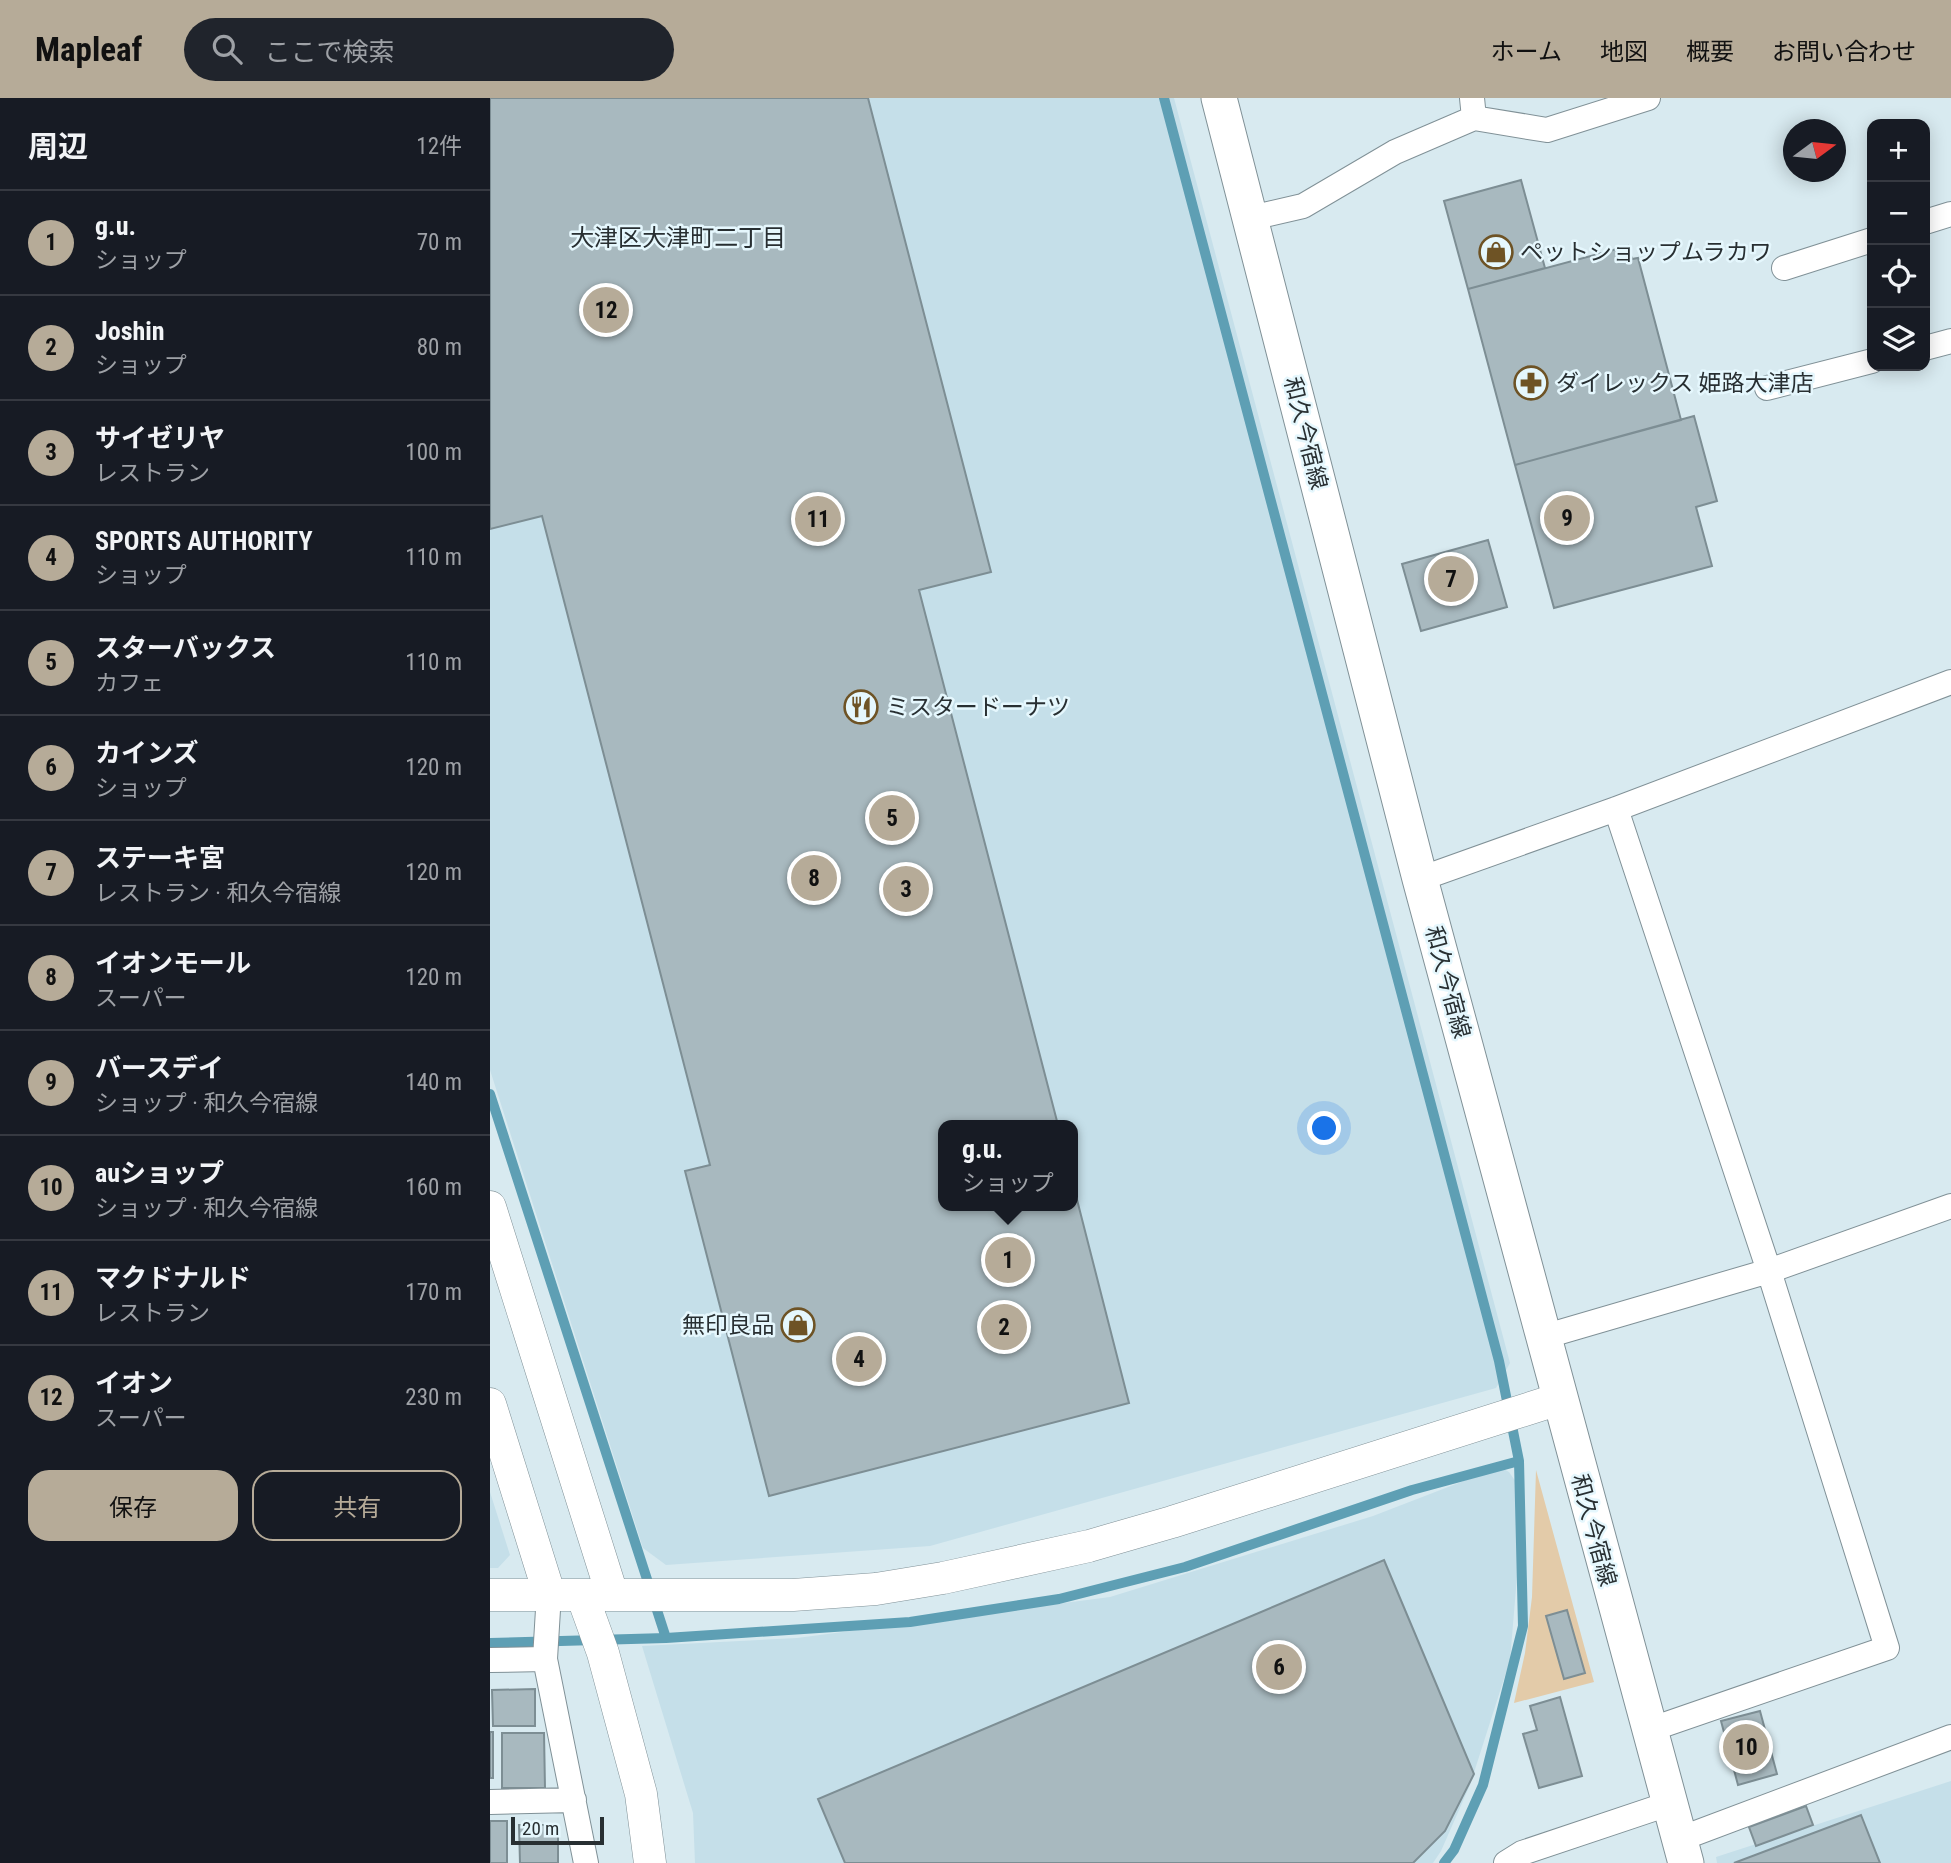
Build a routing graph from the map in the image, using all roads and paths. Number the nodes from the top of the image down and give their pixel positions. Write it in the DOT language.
graph roads {
  1 [pos="1219,98"];
  2 [pos="1648,98"];
  3 [pos="1473,108"];
  4 [pos="1951,214"];
  5 [pos="1251,218"];
  6 [pos="1930,220"];
  7 [pos="1867,242"];
  8 [pos="1784,268"];
  9 [pos="1951,341"];
  10 [pos="1930,347"];
  11 [pos="1867,362"];
  12 [pos="1767,388"];
  13 [pos="1951,682"];
  14 [pos="1616,809"];
  15 [pos="1420,879"];
  16 [pos="490,1206"];
  17 [pos="1951,1206"];
  18 [pos="1769,1271"];
  19 [pos="1544,1337"];
  20 [pos="1559,1399"];
  21 [pos="490,1404"];
  22 [pos="549,1593"];
  23 [pos="490,1595"];
  24 [pos="597,1595"];
  25 [pos="545,1659"];
  26 [pos="490,1660"];
  27 [pos="1649,1730"];
  28 [pos="1951,1737"];
  29 [pos="574,1801"];
  30 [pos="490,1802"];
  31 [pos="1671,1803"];
  32 [pos="1683,1851"];
  33 [pos="1518,1860"];
  34 [pos="586,1863"];
  35 [pos="650,1863"];
  1 -- 5 [label="main road, 和久今宿線"];
  2 -- 3 [label="street"];
  3 -- 5 [label="street"];
  4 -- 6 [label="street"];
  5 -- 15 [label="main road, 和久今宿線"];
  7 -- 8 [label="street"];
  9 -- 10 [label="street"];
  11 -- 12 [label="street"];
  13 -- 14 [label="street"];
  14 -- 15 [label="street"];
  14 -- 18 [label="street"];
  15 -- 19 [label="main road, 和久今宿線"];
  16 -- 24 [label="street"];
  17 -- 18 [label="street"];
  18 -- 19 [label="street"];
  18 -- 27 [label="street"];
  19 -- 20 [label="main road, 和久今宿線"];
  20 -- 24 [label="street"];
  20 -- 27 [label="main road, 和久今宿線"];
  21 -- 22 [label="street"];
  22 -- 23 [label="street"];
  22 -- 24 [label="street"];
  22 -- 25 [label="street"];
  24 -- 35 [label="street"];
  25 -- 26 [label="street"];
  25 -- 29 [label="street"];
  27 -- 31 [label="main road, 和久今宿線"];
  28 -- 32 [label="street"];
  29 -- 30 [label="street"];
  29 -- 34 [label="street"];
  31 -- 32 [label="main road, 和久今宿線"];
  31 -- 33 [label="street"];
}
